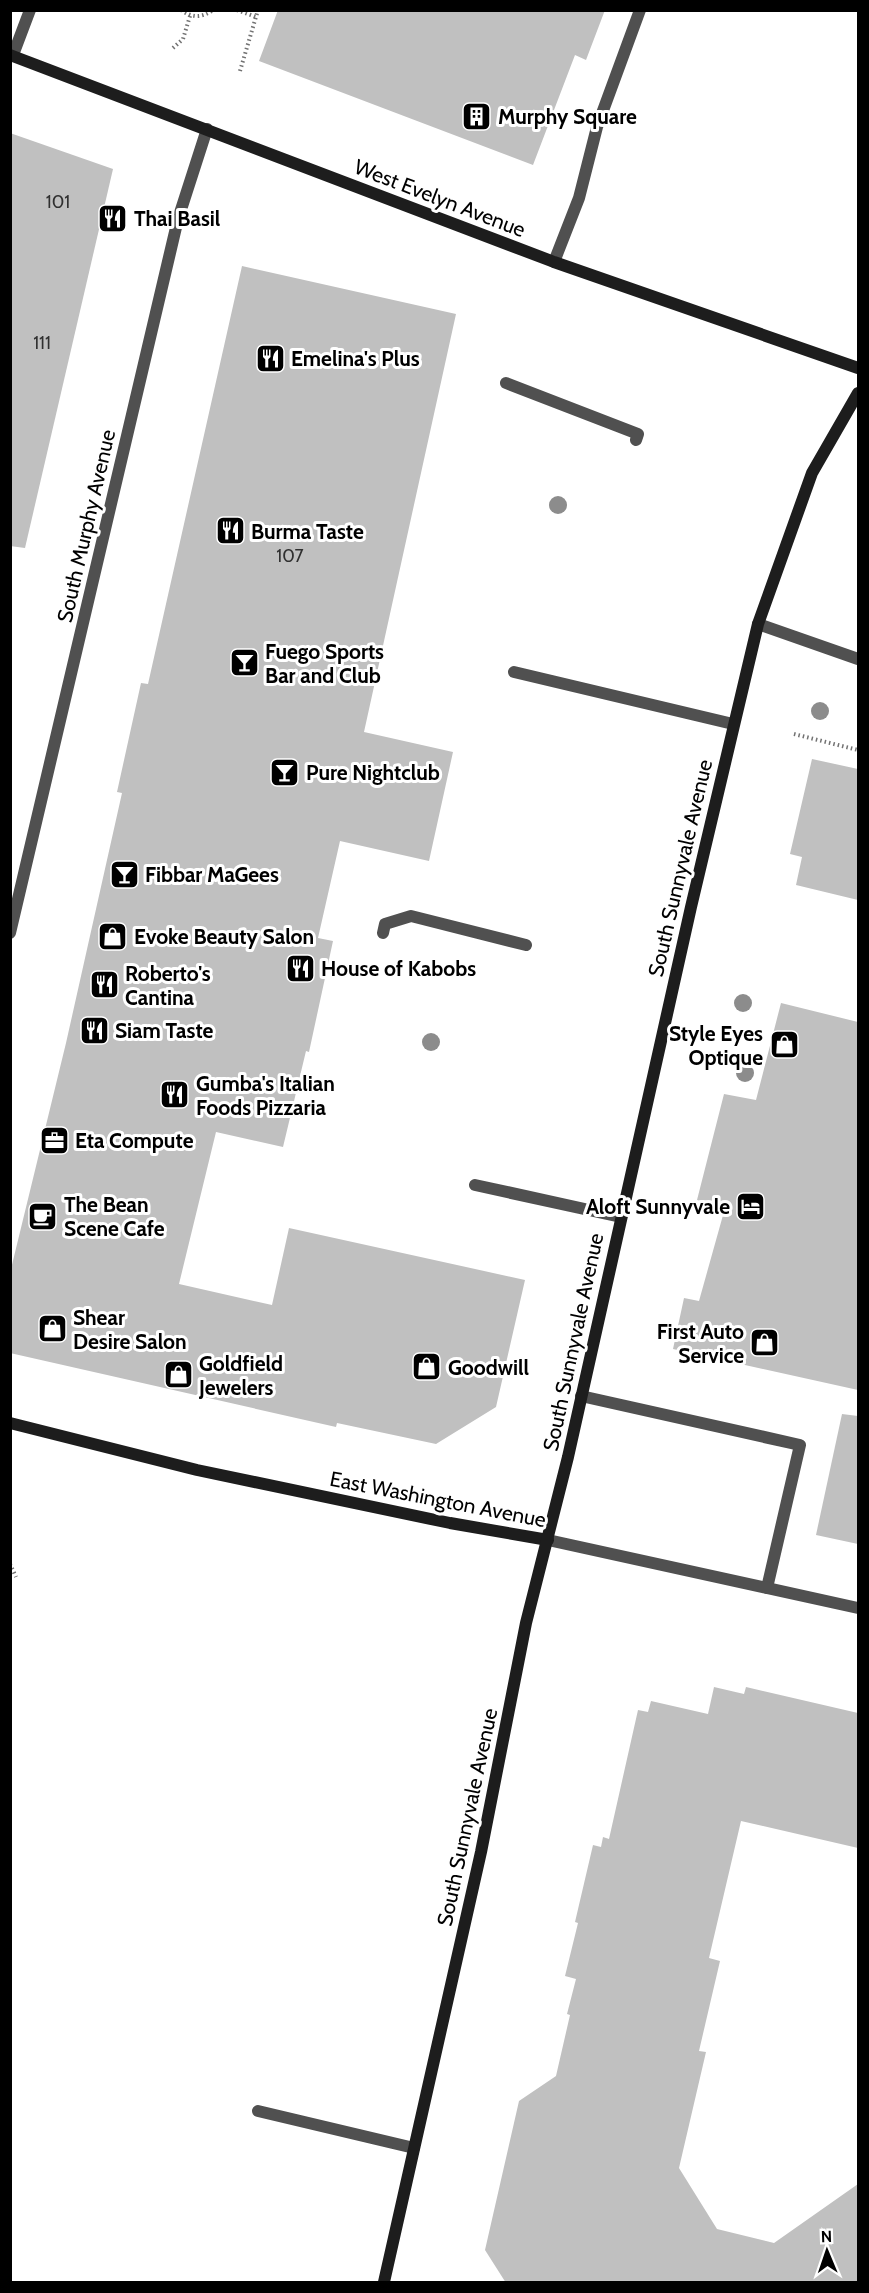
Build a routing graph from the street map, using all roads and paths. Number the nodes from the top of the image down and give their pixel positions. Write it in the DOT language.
graph roads {
  1 [pos="30,10"];
  2 [pos="181,10"];
  3 [pos="213,10"];
  4 [pos="237,10"];
  5 [pos="258,10"];
  6 [pos="640,10"];
  7 [pos="190,16"];
  8 [pos="256,17"];
  9 [pos="173,48"];
  10 [pos="12,55"];
  11 [pos="240,71"];
  12 [pos="207,129"];
  13 [pos="554,262"];
  14 [pos="858,368"];
  15 [pos="506,383"];
  16 [pos="858,393"];
  17 [pos="636,440"];
  18 [pos="758,624"];
  19 [pos="858,659"];
  20 [pos="514,672"];
  21 [pos="733,724"];
  22 [pos="794,735"];
  23 [pos="858,750"];
  24 [pos="10,933"];
  25 [pos="383,933"];
  26 [pos="526,945"];
  27 [pos="475,1185"];
  28 [pos="621,1217"];
  29 [pos="581,1396"];
  30 [pos="10,1423"];
  31 [pos="548,1540"];
  32 [pos="10,1564"];
  33 [pos="16,1577"];
  34 [pos="768,1588"];
  35 [pos="858,1608"];
  36 [pos="258,2111"];
  37 [pos="414,2148"];
  38 [pos="384,2283"];
  1 -- 10 [label="street"];
  2 -- 7 [label="path"];
  3 -- 7 [label="path"];
  4 -- 8 [label="path"];
  5 -- 8 [label="path"];
  6 -- 13 [label="street"];
  7 -- 9 [label="path"];
  8 -- 11 [label="path"];
  10 -- 12 [label="main road, West Evelyn Avenue"];
  12 -- 13 [label="main road, West Evelyn Avenue"];
  12 -- 24 [label="street, South Murphy Avenue"];
  13 -- 14 [label="main road, West Evelyn Avenue"];
  15 -- 17 [label="street"];
  16 -- 18 [label="main road, South Sunnyvale Avenue"];
  18 -- 19 [label="street"];
  18 -- 21 [label="main road, South Sunnyvale Avenue"];
  20 -- 21 [label="street"];
  21 -- 28 [label="main road, South Sunnyvale Avenue"];
  22 -- 23 [label="path"];
  25 -- 26 [label="street"];
  27 -- 28 [label="street"];
  28 -- 29 [label="main road, South Sunnyvale Avenue"];
  29 -- 31 [label="main road, South Sunnyvale Avenue"];
  29 -- 34 [label="street"];
  30 -- 31 [label="main road, East Washington Avenue"];
  31 -- 34 [label="street, East Washington Avenue"];
  31 -- 37 [label="main road, South Sunnyvale Avenue"];
  32 -- 33 [label="path"];
  34 -- 35 [label="street, East Washington Avenue"];
  36 -- 37 [label="street"];
  37 -- 38 [label="main road, South Sunnyvale Avenue"];
}
